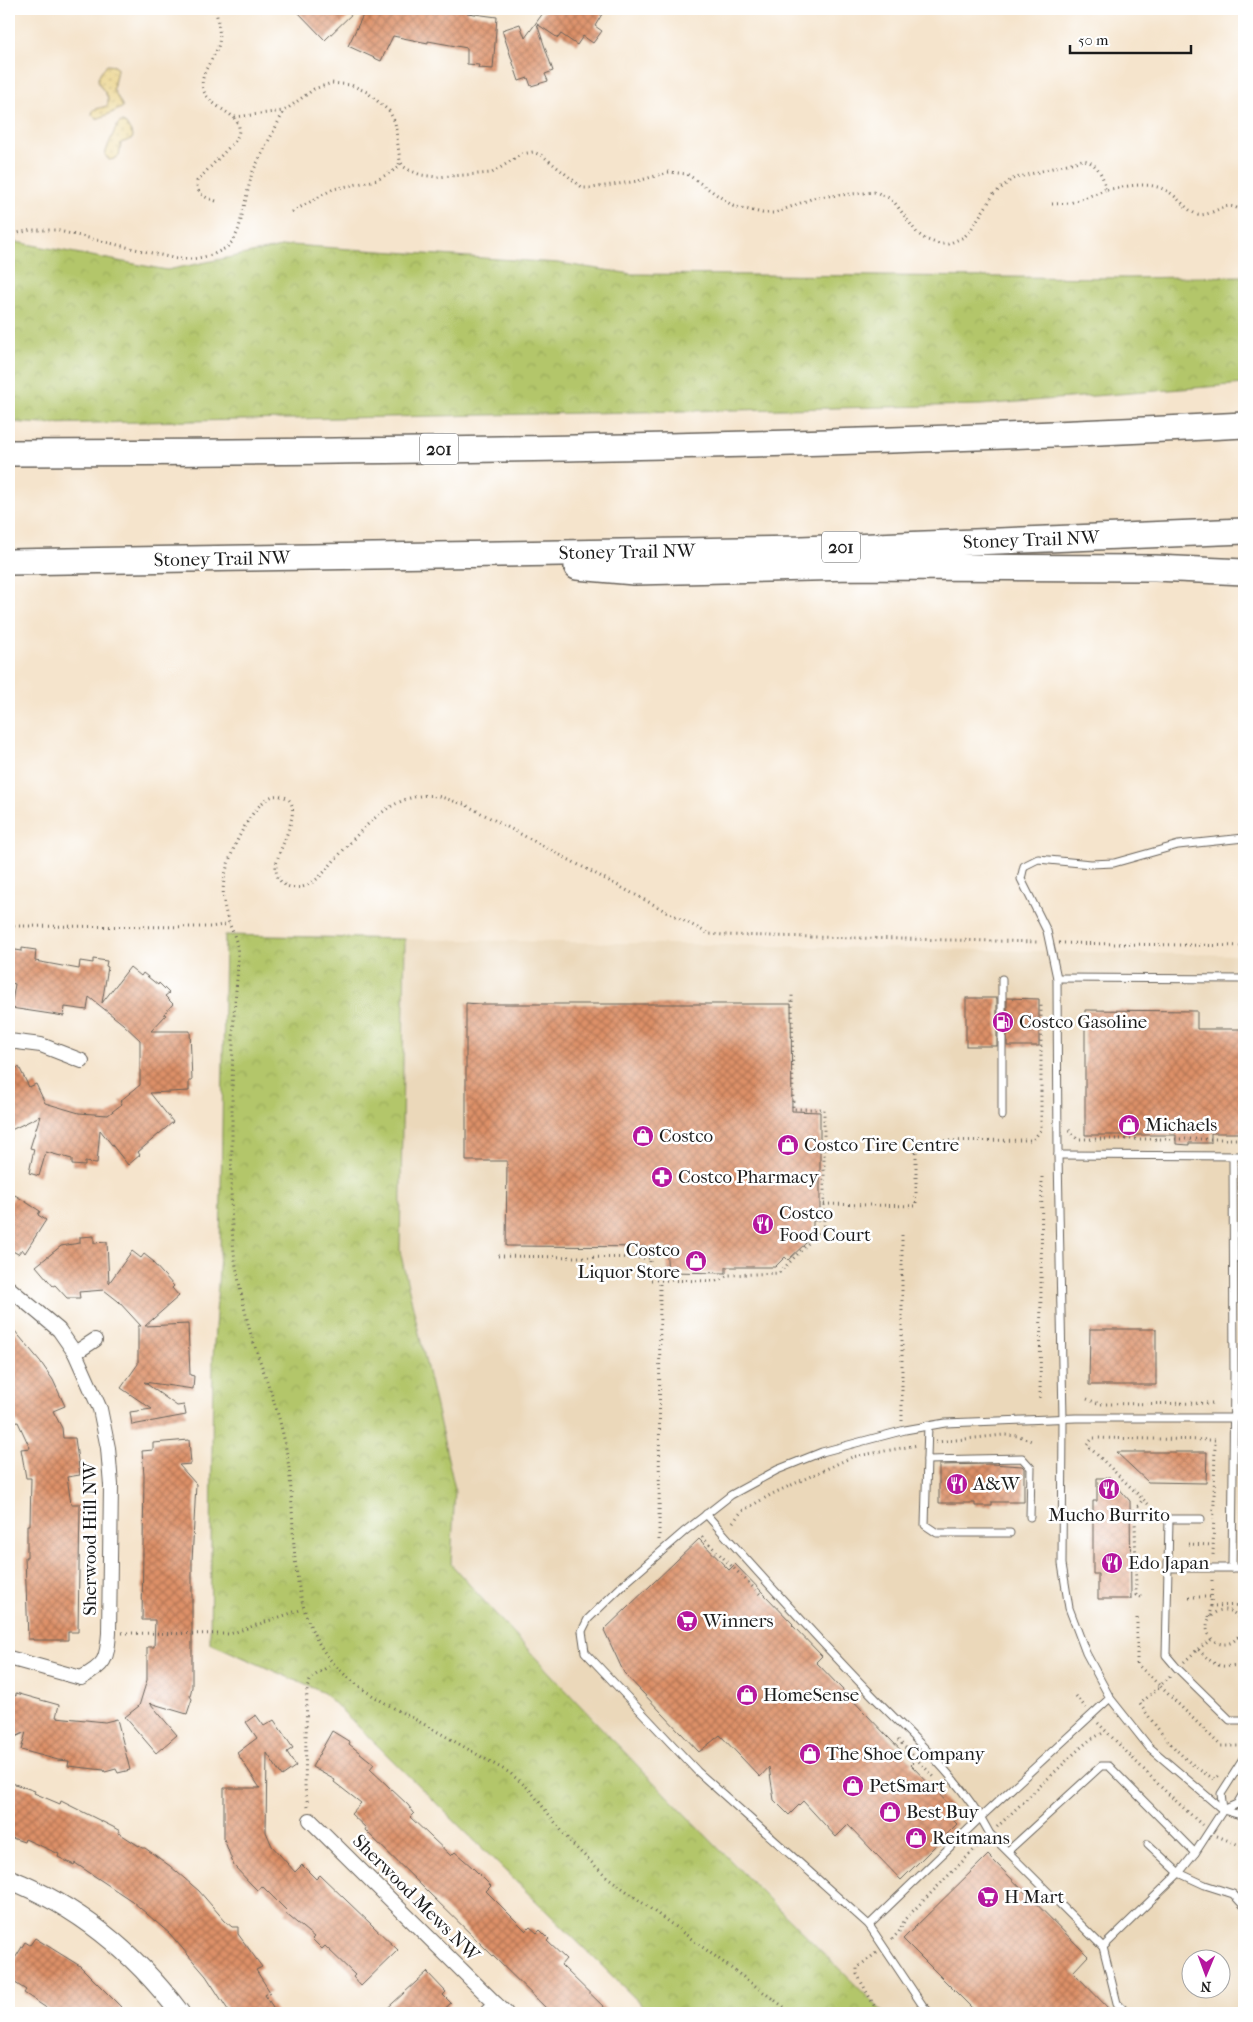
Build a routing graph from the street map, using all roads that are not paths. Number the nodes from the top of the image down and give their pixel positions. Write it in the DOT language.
graph roads {
  1 [pos="1244,410"];
  2 [pos="1244,425"];
  3 [pos="869,440"];
  4 [pos="9,453"];
  5 [pos="1244,531"];
  6 [pos="438,556"];
  7 [pos="9,562"];
  8 [pos="1244,572"];
  9 [pos="1244,838"];
  10 [pos="1057,978"];
  11 [pos="1002,979"];
  12 [pos="1244,980"];
  13 [pos="9,1041"];
  14 [pos="82,1061"];
  15 [pos="1002,1116"];
  16 [pos="1058,1156"];
  17 [pos="1233,1156"];
  18 [pos="1244,1156"];
  19 [pos="9,1288"];
  20 [pos="95,1340"];
  21 [pos="75,1353"];
  22 [pos="1232,1418"];
  23 [pos="1244,1418"];
  24 [pos="1062,1419"];
  25 [pos="928,1425"];
  26 [pos="927,1460"];
  27 [pos="706,1514"];
  28 [pos="1030,1518"];
  29 [pos="1201,1519"];
  30 [pos="1010,1533"];
  31 [pos="1168,1568"];
  32 [pos="1232,1568"];
  33 [pos="1244,1568"];
  34 [pos="9,1658"];
  35 [pos="1110,1698"];
  36 [pos="1244,1720"];
  37 [pos="1244,1758"];
  38 [pos="1244,1792"];
  39 [pos="1223,1810"];
  40 [pos="1244,1816"];
  41 [pos="981,1817"];
  42 [pos="310,1820"];
  43 [pos="1148,1844"];
  44 [pos="1008,1851"];
  45 [pos="1195,1853"];
  46 [pos="1179,1872"];
  47 [pos="9,1879"];
  48 [pos="1244,1906"];
  49 [pos="869,1925"];
  50 [pos="1103,1947"];
  51 [pos="496,2010"];
  52 [pos="180,2013"];
  53 [pos="930,2013"];
  54 [pos="1127,2013"];
  1 -- 3 [label="highway"];
  2 -- 3 [label="highway, 201"];
  3 -- 4 [label="highway, 201"];
  5 -- 6 [label="highway, Stoney Trail NW / 201"];
  6 -- 7 [label="highway, Stoney Trail NW / 201"];
  6 -- 8 [label="highway"];
  9 -- 10 [label="lane"];
  10 -- 12 [label="lane"];
  10 -- 16 [label="lane"];
  11 -- 15 [label="lane"];
  13 -- 14 [label="street"];
  16 -- 17 [label="lane"];
  16 -- 24 [label="lane"];
  17 -- 18 [label="lane"];
  17 -- 22 [label="lane"];
  19 -- 21 [label="street, Sherwood Hill NW"];
  20 -- 21 [label="street"];
  21 -- 34 [label="street, Sherwood Hill NW"];
  22 -- 23 [label="lane"];
  22 -- 24 [label="lane"];
  22 -- 32 [label="lane"];
  24 -- 25 [label="lane"];
  24 -- 35 [label="lane"];
  25 -- 26 [label="lane"];
  25 -- 27 [label="lane"];
  26 -- 28 [label="lane"];
  26 -- 30 [label="lane"];
  27 -- 41 [label="lane"];
  27 -- 49 [label="lane"];
  29 -- 31 [label="lane"];
  31 -- 32 [label="lane"];
  31 -- 36 [label="lane"];
  32 -- 33 [label="lane"];
  35 -- 39 [label="lane"];
  35 -- 41 [label="lane"];
  37 -- 39 [label="lane"];
  38 -- 39 [label="lane"];
  39 -- 40 [label="lane"];
  39 -- 45 [label="lane"];
  41 -- 44 [label="lane"];
  41 -- 49 [label="lane"];
  42 -- 51 [label="street, Sherwood Mews NW"];
  43 -- 46 [label="lane"];
  44 -- 45 [label="lane"];
  44 -- 50 [label="lane"];
  45 -- 46 [label="lane"];
  46 -- 48 [label="lane"];
  46 -- 50 [label="lane"];
  47 -- 52 [label="street"];
  49 -- 53 [label="lane"];
  50 -- 54 [label="lane"];
}
